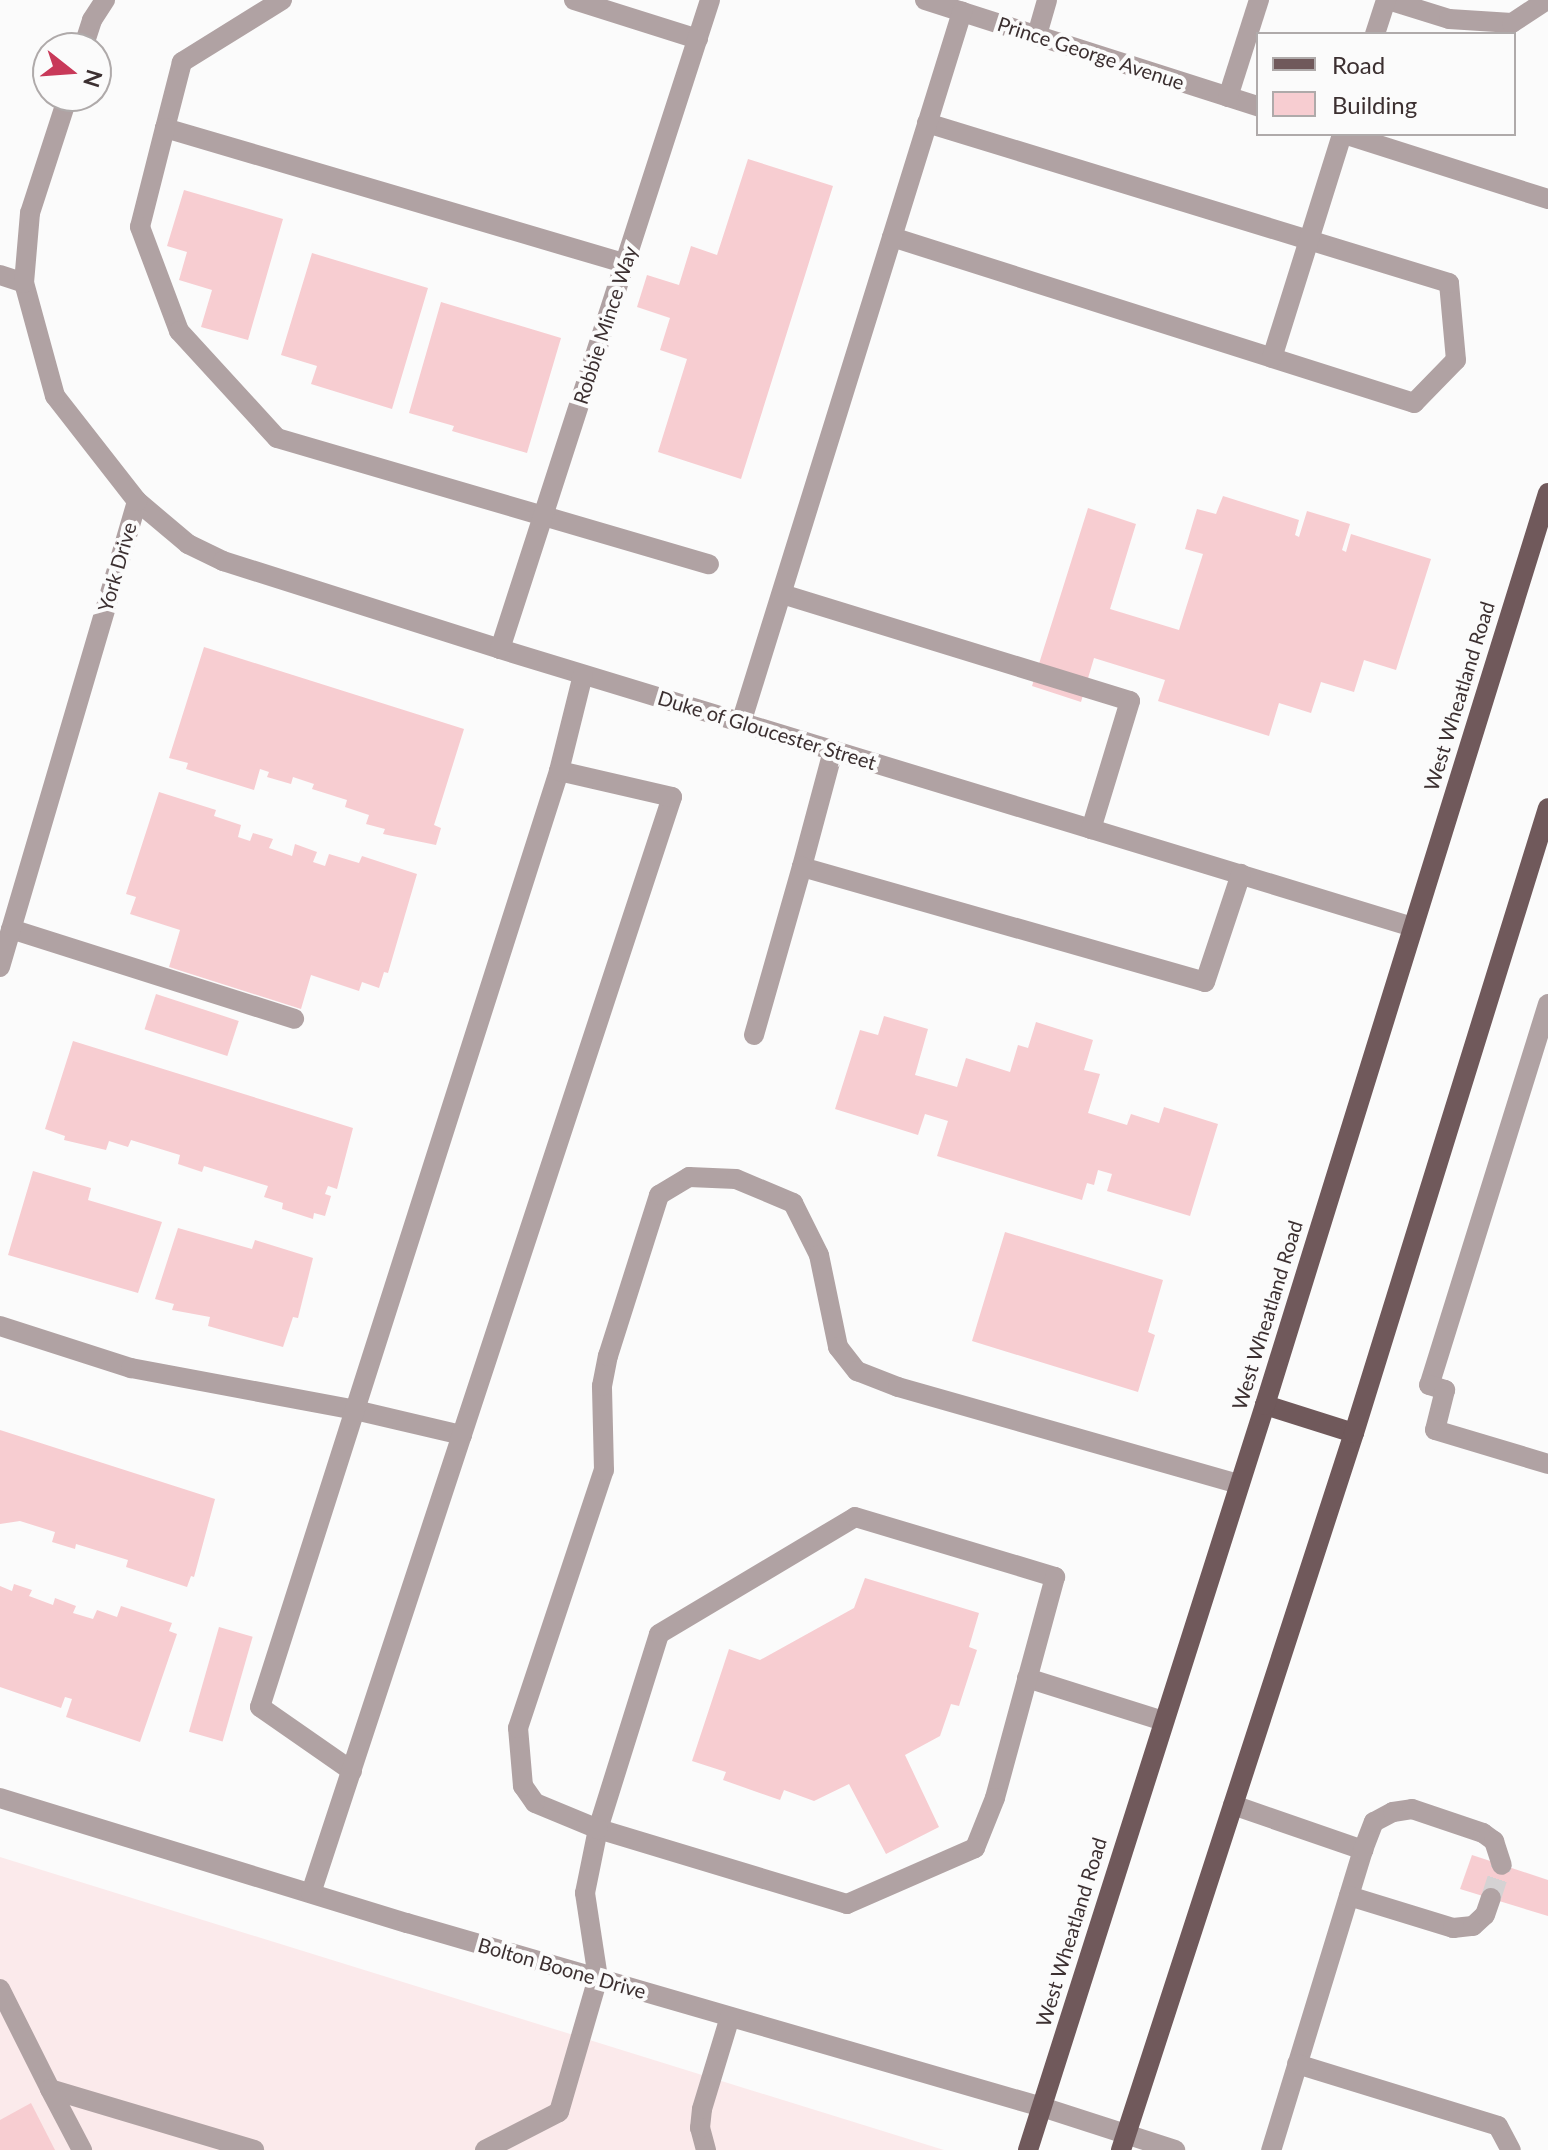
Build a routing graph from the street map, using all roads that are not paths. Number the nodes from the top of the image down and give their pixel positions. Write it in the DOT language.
graph roads {
  1 [pos="105,0"];
  2 [pos="282,0"];
  3 [pos="574,0"];
  4 [pos="710,0"];
  5 [pos="925,0"];
  6 [pos="1047,0"];
  7 [pos="1259,0"];
  8 [pos="1387,0"];
  9 [pos="1547,0"];
  10 [pos="962,12"];
  11 [pos="88,32"];
  12 [pos="1376,32"];
  13 [pos="1037,35"];
  14 [pos="698,39"];
  15 [pos="1228,97"];
  16 [pos="1256,105"];
  17 [pos="63,112"];
  18 [pos="927,123"];
  19 [pos="165,128"];
  20 [pos="1342,136"];
  21 [pos="1349,136"];
  22 [pos="1548,199"];
  23 [pos="892,237"];
  24 [pos="1308,240"];
  25 [pos="625,263"];
  26 [pos="0,275"];
  27 [pos="24,283"];
  28 [pos="1272,358"];
  29 [pos="1548,493"];
  30 [pos="137,501"];
  31 [pos="543,516"];
  32 [pos="709,564"];
  33 [pos="782,594"];
  34 [pos="500,649"];
  35 [pos="583,675"];
  36 [pos="741,723"];
  37 [pos="833,751"];
  38 [pos="559,771"];
  39 [pos="1548,808"];
  40 [pos="1091,829"];
  41 [pos="802,867"];
  42 [pos="1241,874"];
  43 [pos="1413,927"];
  44 [pos="11,929"];
  45 [pos="0,967"];
  46 [pos="1548,1004"];
  47 [pos="294,1019"];
  48 [pos="754,1035"];
  49 [pos="0,1326"];
  50 [pos="1265,1405"];
  51 [pos="355,1410"];
  52 [pos="1354,1433"];
  53 [pos="462,1435"];
  54 [pos="1548,1464"];
  55 [pos="1239,1484"];
  56 [pos="1027,1678"];
  57 [pos="1163,1721"];
  58 [pos="352,1771"];
  59 [pos="0,1798"];
  60 [pos="1233,1805"];
  61 [pos="598,1829"];
  62 [pos="1363,1850"];
  63 [pos="1502,1865"];
  64 [pos="311,1893"];
  65 [pos="1349,1896"];
  66 [pos="1491,1898"];
  67 [pos="598,1978"];
  68 [pos="0,1989"];
  69 [pos="730,2017"];
  70 [pos="1297,2064"];
  71 [pos="50,2089"];
  72 [pos="1042,2107"];
  73 [pos="204,2142"];
  74 [pos="1123,2143"];
  75 [pos="82,2150"];
  76 [pos="254,2150"];
  77 [pos="485,2150"];
  78 [pos="706,2150"];
  79 [pos="1028,2150"];
  80 [pos="1175,2150"];
  81 [pos="1271,2150"];
  82 [pos="1511,2150"];
  1 -- 11 [label="street"];
  2 -- 19 [label="street"];
  3 -- 14 [label="street"];
  4 -- 14 [label="street, Robbie Mince Way"];
  5 -- 10 [label="street, Prince George Avenue"];
  6 -- 13 [label="street"];
  7 -- 15 [label="street"];
  8 -- 9 [label="street"];
  8 -- 12 [label="street"];
  10 -- 13 [label="street, Prince George Avenue"];
  10 -- 18 [label="street"];
  13 -- 15 [label="street, Prince George Avenue"];
  14 -- 25 [label="street, Robbie Mince Way"];
  15 -- 16 [label="street, Prince George Avenue"];
  17 -- 27 [label="street, York Drive"];
  18 -- 23 [label="street"];
  18 -- 24 [label="street"];
  19 -- 25 [label="street"];
  19 -- 31 [label="street"];
  20 -- 24 [label="street"];
  21 -- 22 [label="street"];
  23 -- 28 [label="street"];
  23 -- 33 [label="street"];
  24 -- 28 [label="street"];
  24 -- 28 [label="street"];
  25 -- 31 [label="street, Robbie Mince Way"];
  26 -- 27 [label="street"];
  27 -- 30 [label="street, York Drive"];
  29 -- 43 [label="main road, West Wheatland Road"];
  30 -- 34 [label="street, Duke of Gloucester Street"];
  30 -- 44 [label="street, York Drive"];
  31 -- 32 [label="street"];
  31 -- 34 [label="street, Robbie Mince Way"];
  33 -- 36 [label="street"];
  33 -- 40 [label="street"];
  34 -- 35 [label="street, Duke of Gloucester Street"];
  35 -- 36 [label="street, Duke of Gloucester Street"];
  35 -- 38 [label="street"];
  36 -- 37 [label="street, Duke of Gloucester Street"];
  37 -- 40 [label="street, Duke of Gloucester Street"];
  37 -- 41 [label="street"];
  38 -- 51 [label="street"];
  38 -- 53 [label="street"];
  39 -- 52 [label="main road"];
  40 -- 42 [label="street, Duke of Gloucester Street"];
  41 -- 42 [label="street"];
  41 -- 48 [label="street"];
  42 -- 43 [label="street, Duke of Gloucester Street"];
  43 -- 50 [label="main road, West Wheatland Road"];
  44 -- 45 [label="street, York Drive"];
  44 -- 47 [label="street"];
  46 -- 54 [label="street"];
  49 -- 51 [label="street"];
  50 -- 52 [label="main road"];
  50 -- 55 [label="main road, West Wheatland Road"];
  51 -- 53 [label="street"];
  51 -- 58 [label="street"];
  52 -- 60 [label="main road"];
  53 -- 58 [label="street"];
  55 -- 57 [label="main road, West Wheatland Road"];
  55 -- 61 [label="street"];
  56 -- 57 [label="street"];
  56 -- 61 [label="street"];
  56 -- 61 [label="street"];
  57 -- 72 [label="main road, West Wheatland Road"];
  58 -- 64 [label="street"];
  59 -- 64 [label="street, Bolton Boone Drive"];
  60 -- 62 [label="street"];
  60 -- 74 [label="main road"];
  61 -- 67 [label="street"];
  62 -- 63 [label="street"];
  62 -- 65 [label="street"];
  64 -- 67 [label="street, Bolton Boone Drive"];
  65 -- 66 [label="street"];
  65 -- 70 [label="street"];
  67 -- 69 [label="street, Bolton Boone Drive"];
  67 -- 77 [label="street"];
  68 -- 71 [label="street"];
  69 -- 72 [label="street, Bolton Boone Drive"];
  69 -- 78 [label="street"];
  70 -- 81 [label="street"];
  70 -- 82 [label="street"];
  71 -- 73 [label="street"];
  71 -- 75 [label="street"];
  72 -- 74 [label="street, Bolton Boone Drive"];
  72 -- 79 [label="main road, West Wheatland Road"];
  73 -- 76 [label="street"];
  74 -- 80 [label="street, Bolton Boone Drive"];
}
